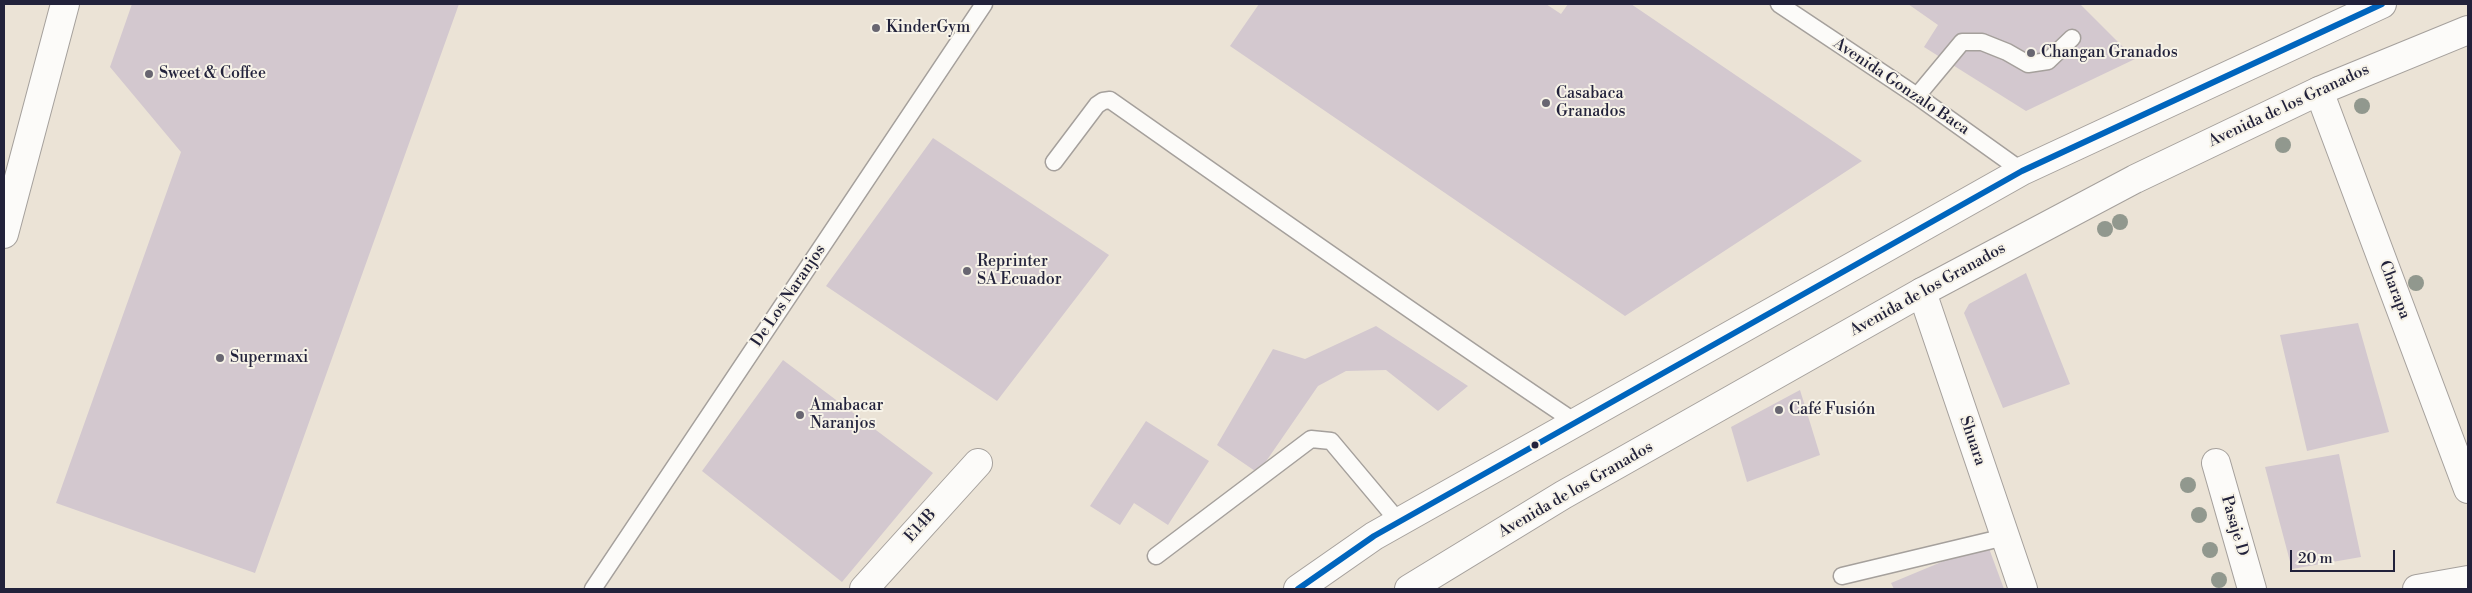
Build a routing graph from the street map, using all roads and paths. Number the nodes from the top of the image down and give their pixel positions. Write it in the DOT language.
graph roads {
  1 [pos="65,4"];
  2 [pos="984,4"];
  3 [pos="1779,4"];
  4 [pos="2382,4"];
  5 [pos="2468,20"];
  6 [pos="2468,30"];
  7 [pos="2072,38"];
  8 [pos="2380,64"];
  9 [pos="2319,91"];
  10 [pos="1916,96"];
  11 [pos="1054,162"];
  12 [pos="2022,171"];
  13 [pos="4,234"];
  14 [pos="1922,292"];
  15 [pos="1575,422"];
  16 [pos="978,463"];
  17 [pos="2216,463"];
  18 [pos="2468,489"];
  19 [pos="1399,522"];
  20 [pos="2005,537"];
  21 [pos="1156,556"];
  22 [pos="1842,576"];
  23 [pos="2468,580"];
  24 [pos="593,589"];
  25 [pos="864,589"];
  26 [pos="1298,589"];
  27 [pos="1409,589"];
  28 [pos="2023,589"];
  29 [pos="2252,589"];
  30 [pos="2417,589"];
  1 -- 13 [label="main road"];
  2 -- 24 [label="lane, De Los Naranjos"];
  3 -- 10 [label="lane, Avenida Gonzalo Baca"];
  4 -- 12 [label="main road"];
  5 -- 8 [label="main road"];
  6 -- 8 [label="main road, Avenida de los Granados"];
  7 -- 10 [label="lane"];
  8 -- 9 [label="main road, Avenida de los Granados"];
  9 -- 14 [label="main road, Avenida de los Granados"];
  9 -- 18 [label="main road, Charapa"];
  10 -- 12 [label="lane, Avenida Gonzalo Baca"];
  11 -- 15 [label="lane"];
  12 -- 15 [label="main road"];
  14 -- 20 [label="main road, Shuara"];
  14 -- 27 [label="main road, Avenida de los Granados"];
  15 -- 19 [label="main road"];
  16 -- 25 [label="main road, E14B"];
  17 -- 29 [label="main road, Pasaje D"];
  19 -- 21 [label="lane"];
  19 -- 26 [label="main road"];
  20 -- 22 [label="lane"];
  20 -- 28 [label="main road, Shuara"];
  23 -- 30 [label="main road"];
}
